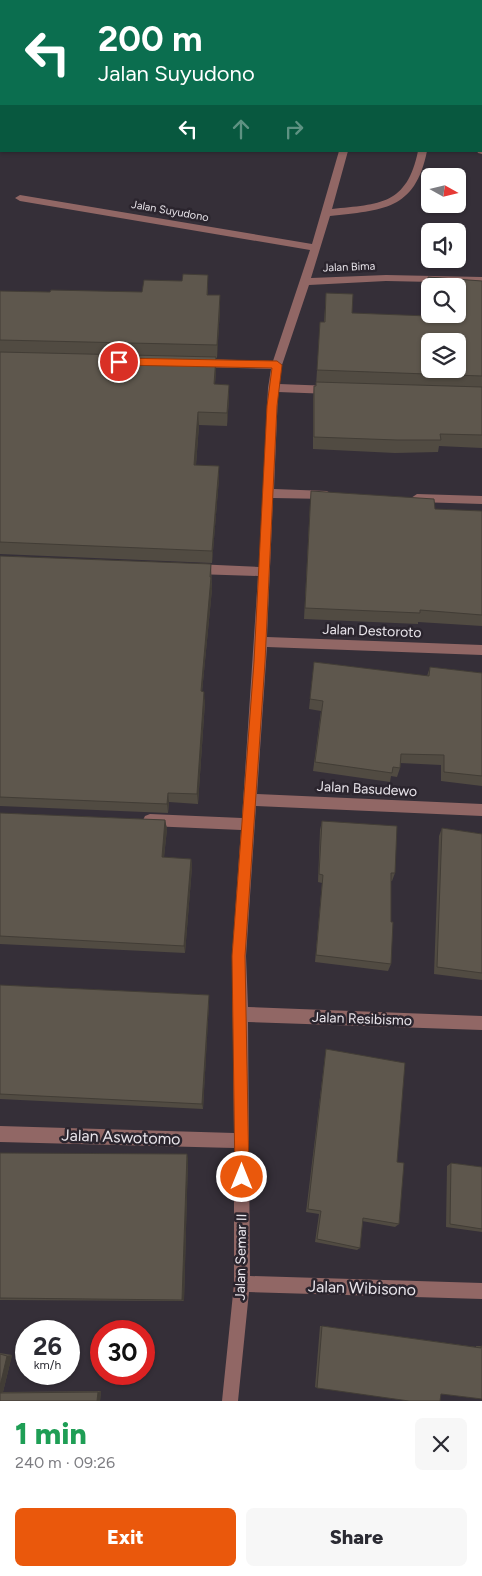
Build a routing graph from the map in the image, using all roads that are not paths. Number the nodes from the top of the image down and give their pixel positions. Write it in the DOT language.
graph roads {
  1 [pos="344,152"];
  2 [pos="423,152"];
  3 [pos="20,198"];
  4 [pos="326,213"];
  5 [pos="316,248"];
  6 [pos="482,280"];
  7 [pos="306,282"];
  8 [pos="188,363"];
  9 [pos="277,365"];
  10 [pos="273,388"];
  11 [pos="343,390"];
  12 [pos="267,493"];
  13 [pos="335,495"];
  14 [pos="404,498"];
  15 [pos="482,500"];
  16 [pos="186,568"];
  17 [pos="264,572"];
  18 [pos="261,642"];
  19 [pos="482,650"];
  20 [pos="251,800"];
  21 [pos="482,810"];
  22 [pos="139,820"];
  23 [pos="249,824"];
  24 [pos="241,1014"];
  25 [pos="482,1023"];
  26 [pos="0,1134"];
  27 [pos="242,1141"];
  28 [pos="242,1284"];
  29 [pos="482,1291"];
  30 [pos="230,1401"];
  1 -- 4 [label="street"];
  2 -- 4 [label="street"];
  3 -- 5 [label="street, Jalan Suyudono"];
  4 -- 5 [label="street"];
  5 -- 7 [label="street"];
  6 -- 7 [label="street, Jalan Bima"];
  7 -- 9 [label="street, Jalan Bima"];
  8 -- 9 [label="street"];
  9 -- 10 [label="street, Jalan Semar II"];
  10 -- 11 [label="street"];
  10 -- 12 [label="street, Jalan Semar II"];
  12 -- 13 [label="street"];
  12 -- 17 [label="street, Jalan Semar II"];
  14 -- 15 [label="street"];
  16 -- 17 [label="street"];
  17 -- 18 [label="street, Jalan Semar II"];
  18 -- 19 [label="street, Jalan Destoroto"];
  18 -- 20 [label="street, Jalan Semar II"];
  20 -- 21 [label="street, Jalan Basudewo"];
  20 -- 23 [label="street, Jalan Semar II"];
  22 -- 23 [label="street"];
  23 -- 24 [label="street, Jalan Semar II"];
  24 -- 25 [label="street, Jalan Resibismo"];
  24 -- 27 [label="street, Jalan Semar II"];
  26 -- 27 [label="street, Jalan Aswotomo"];
  27 -- 28 [label="street, Jalan Semar II"];
  28 -- 29 [label="street, Jalan Wibisono"];
  28 -- 30 [label="street, Jalan Semar II"];
}
